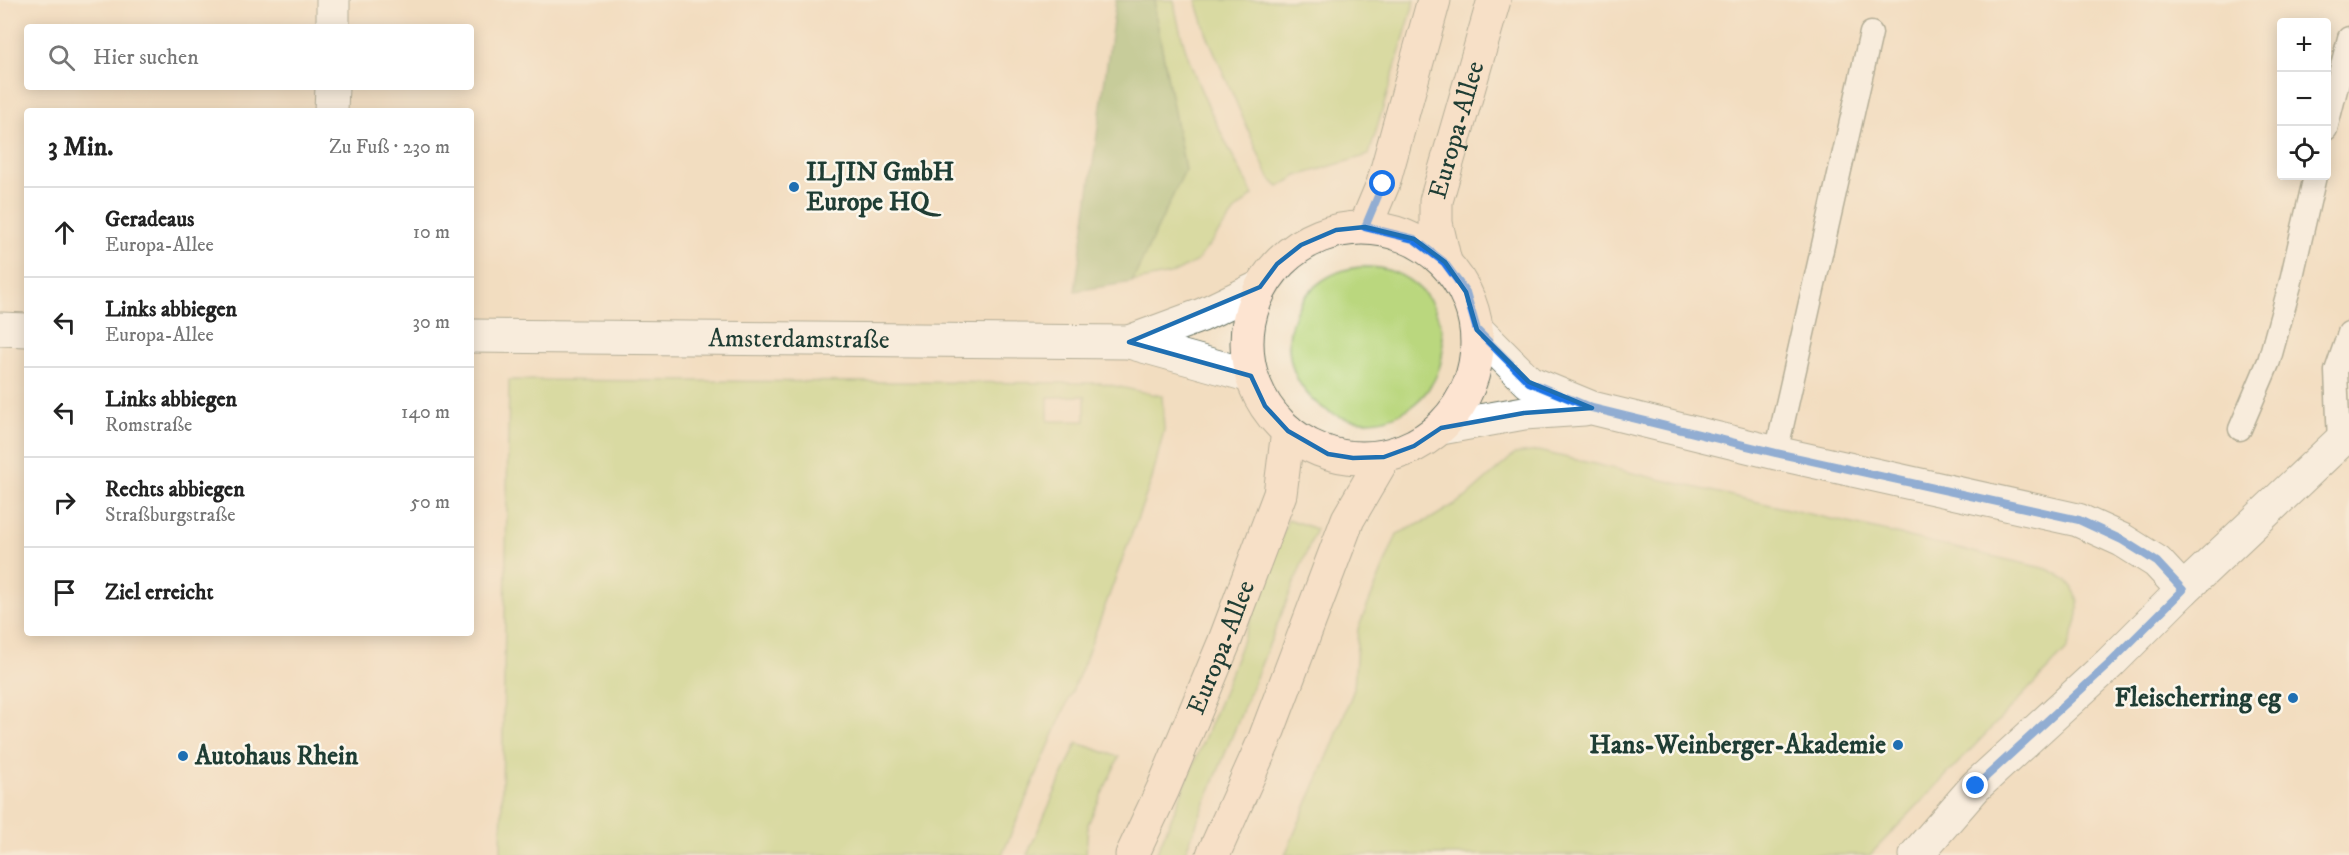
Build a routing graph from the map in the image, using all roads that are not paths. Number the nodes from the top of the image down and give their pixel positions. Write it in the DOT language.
graph roads {
  1 [pos="333,0"];
  2 [pos="1434,0"];
  3 [pos="1494,0"];
  4 [pos="333,24"];
  5 [pos="1871,33"];
  6 [pos="2349,38"];
  7 [pos="332,90"];
  8 [pos="331,108"];
  9 [pos="2327,126"];
  10 [pos="2314,180"];
  11 [pos="1365,227"];
  12 [pos="1444,262"];
  13 [pos="1260,287"];
  14 [pos="0,329"];
  15 [pos="24,330"];
  16 [pos="1477,330"];
  17 [pos="2349,333"];
  18 [pos="474,336"];
  19 [pos="1129,342"];
  20 [pos="1251,376"];
  21 [pos="1592,408"];
  22 [pos="1441,428"];
  23 [pos="2240,429"];
  24 [pos="1288,431"];
  25 [pos="2344,437"];
  26 [pos="1776,453"];
  27 [pos="1384,457"];
  28 [pos="2183,590"];
  29 [pos="1132,855"];
  30 [pos="1213,855"];
  31 [pos="1917,855"];
  1 -- 4 [label="street"];
  2 -- 11 [label="street"];
  3 -- 12 [label="street, Europa-Allee"];
  5 -- 26 [label="lane"];
  6 -- 9 [label="lane"];
  7 -- 8 [label="street"];
  10 -- 23 [label="lane"];
  11 -- 12 [label="street, Europa-Allee"];
  11 -- 13 [label="street, Europa-Allee"];
  12 -- 16 [label="street, Europa-Allee"];
  13 -- 19 [label="street, Amsterdamstraße"];
  13 -- 20 [label="street, Europa-Allee"];
  14 -- 15 [label="street"];
  16 -- 21 [label="street"];
  16 -- 22 [label="street, Europa-Allee"];
  17 -- 25 [label="lane"];
  18 -- 19 [label="street, Amsterdamstraße"];
  19 -- 20 [label="street, Amsterdamstraße"];
  20 -- 24 [label="street, Europa-Allee"];
  21 -- 22 [label="street"];
  21 -- 26 [label="street"];
  22 -- 27 [label="street, Europa-Allee"];
  24 -- 27 [label="street, Europa-Allee"];
  24 -- 29 [label="street, Europa-Allee"];
  25 -- 28 [label="street"];
  26 -- 28 [label="street"];
  27 -- 30 [label="street"];
  28 -- 31 [label="street"];
}
